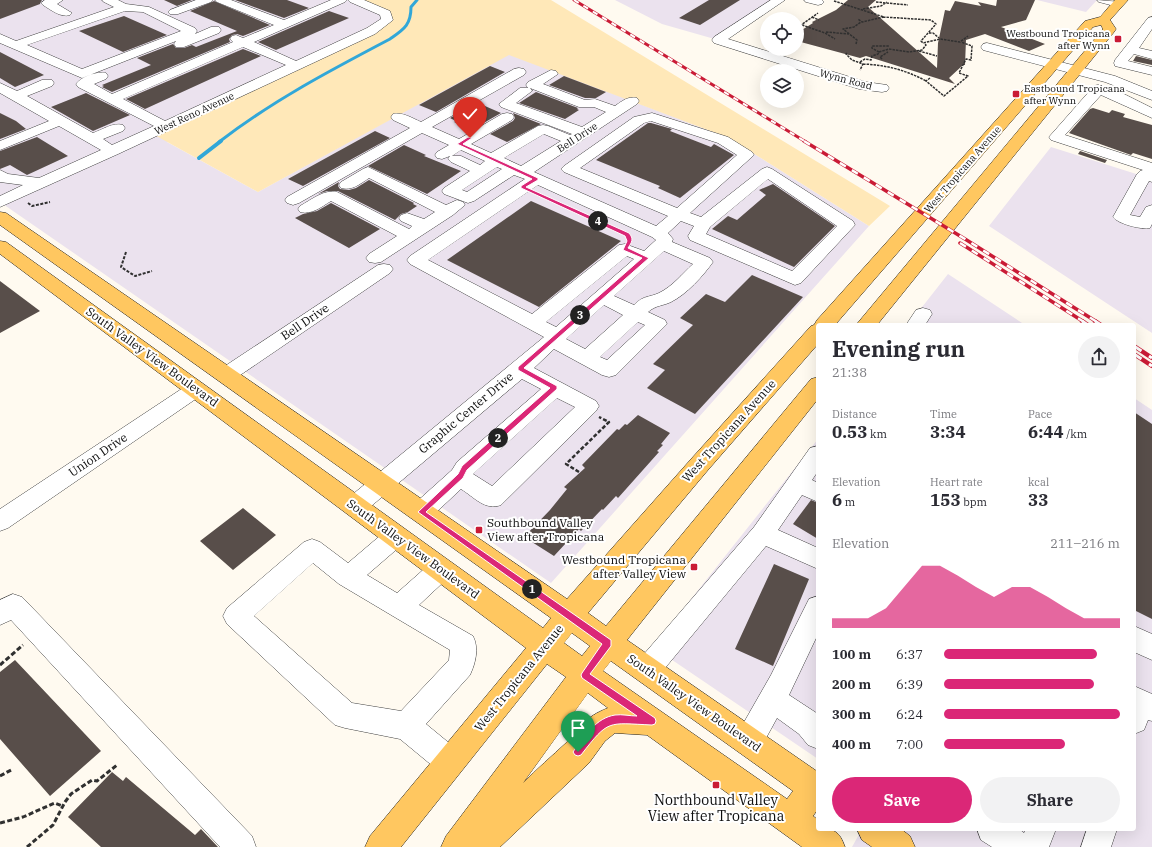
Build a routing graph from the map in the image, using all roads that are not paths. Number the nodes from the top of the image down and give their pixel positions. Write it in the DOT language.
graph roads {
  1 [pos="57,0"];
  2 [pos="145,0"];
  3 [pos="207,0"];
  4 [pos="221,0"];
  5 [pos="315,0"];
  6 [pos="354,0"];
  7 [pos="779,0"];
  8 [pos="1103,0"];
  9 [pos="102,1"];
  10 [pos="1120,2"];
  11 [pos="338,5"];
  12 [pos="124,7"];
  13 [pos="174,12"];
  14 [pos="52,18"];
  15 [pos="1104,20"];
  16 [pos="1152,21"];
  17 [pos="285,25"];
  18 [pos="215,30"];
  19 [pos="15,31"];
  20 [pos="0,37"];
  21 [pos="244,43"];
  22 [pos="16,45"];
  23 [pos="987,47"];
  24 [pos="1130,50"];
  25 [pos="1152,55"];
  26 [pos="280,58"];
  27 [pos="295,59"];
  28 [pos="266,65"];
  29 [pos="1054,65"];
  30 [pos="1076,70"];
  31 [pos="1152,71"];
  32 [pos="519,72"];
  33 [pos="551,74"];
  34 [pos="47,83"];
  35 [pos="0,87"];
  36 [pos="882,88"];
  37 [pos="525,91"];
  38 [pos="16,96"];
  39 [pos="1152,96"];
  40 [pos="112,99"];
  41 [pos="632,101"];
  42 [pos="162,112"];
  43 [pos="616,112"];
  44 [pos="1152,114"];
  45 [pos="398,117"];
  46 [pos="507,117"];
  47 [pos="148,118"];
  48 [pos="60,121"];
  49 [pos="165,126"];
  50 [pos="420,127"];
  51 [pos="118,128"];
  52 [pos="578,136"];
  53 [pos="92,139"];
  54 [pos="459,144"];
  55 [pos="0,146"];
  56 [pos="112,150"];
  57 [pos="494,160"];
  58 [pos="1152,168"];
  59 [pos="481,171"];
  60 [pos="0,175"];
  61 [pos="524,177"];
  62 [pos="1152,177"];
  63 [pos="42,183"];
  64 [pos="347,185"];
  65 [pos="468,198"];
  66 [pos="0,202"];
  67 [pos="1152,210"];
  68 [pos="447,212"];
  69 [pos="680,215"];
  70 [pos="0,217"];
  71 [pos="407,218"];
  72 [pos="425,226"];
  73 [pos="699,230"];
  74 [pos="410,236"];
  75 [pos="662,239"];
  76 [pos="0,246"];
  77 [pos="625,249"];
  78 [pos="646,258"];
  79 [pos="602,297"];
  80 [pos="635,313"];
  81 [pos="533,323"];
  82 [pos="826,323"];
  83 [pos="868,323"];
  84 [pos="816,333"];
  85 [pos="555,338"];
  86 [pos="520,369"];
  87 [pos="226,375"];
  88 [pos="816,386"];
  89 [pos="555,388"];
  90 [pos="196,389"];
  91 [pos="275,409"];
  92 [pos="816,457"];
  93 [pos="460,476"];
  94 [pos="797,482"];
  95 [pos="382,484"];
  96 [pos="816,492"];
  97 [pos="355,506"];
  98 [pos="421,512"];
  99 [pos="0,521"];
  100 [pos="762,534"];
  101 [pos="396,536"];
  102 [pos="816,558"];
  103 [pos="441,569"];
  104 [pos="348,577"];
  105 [pos="4,604"];
  106 [pos="399,607"];
  107 [pos="816,611"];
  108 [pos="569,616"];
  109 [pos="1136,639"];
  110 [pos="608,643"];
  111 [pos="544,645"];
  112 [pos="1152,648"];
  113 [pos="646,670"];
  114 [pos="585,675"];
  115 [pos="772,700"];
  116 [pos="652,721"];
  117 [pos="406,726"];
  118 [pos="816,732"];
  119 [pos="748,741"];
  120 [pos="450,762"];
  121 [pos="816,782"];
  122 [pos="816,784"];
  123 [pos="791,820"];
  124 [pos="877,831"];
  125 [pos="995,831"];
  126 [pos="1040,831"];
  127 [pos="1101,831"];
  128 [pos="242,847"];
  129 [pos="381,847"];
  130 [pos="457,847"];
  131 [pos="477,847"];
  132 [pos="829,847"];
  133 [pos="899,847"];
  134 [pos="1019,847"];
  135 [pos="1034,847"];
  136 [pos="1096,847"];
  1 -- 14 [label="street"];
  2 -- 13 [label="street"];
  3 -- 13 [label="street"];
  4 -- 17 [label="street"];
  5 -- 11 [label="street"];
  6 -- 27 [label="street, West Reno Avenue"];
  7 -- 36 [label="street, Wynn Road"];
  8 -- 10 [label="street"];
  9 -- 12 [label="street"];
  10 -- 15 [label="main road, West Tropicana Avenue"];
  11 -- 17 [label="street"];
  12 -- 22 [label="street"];
  12 -- 22 [label="street"];
  13 -- 18 [label="street"];
  15 -- 29 [label="main road, West Tropicana Avenue"];
  15 -- 30 [label="main road, West Tropicana Avenue"];
  16 -- 24 [label="street"];
  17 -- 21 [label="street"];
  18 -- 21 [label="street"];
  18 -- 40 [label="street"];
  19 -- 20 [label="street"];
  20 -- 22 [label="street"];
  21 -- 26 [label="street"];
  21 -- 40 [label="street"];
  23 -- 29 [label="street"];
  24 -- 25 [label="street"];
  24 -- 31 [label="street"];
  26 -- 27 [label="street"];
  26 -- 28 [label="street"];
  27 -- 49 [label="street, West Reno Avenue"];
  29 -- 30 [label="street"];
  29 -- 82 [label="main road, West Tropicana Avenue"];
  30 -- 39 [label="street"];
  30 -- 83 [label="main road, West Tropicana Avenue"];
  32 -- 50 [label="street"];
  33 -- 43 [label="street"];
  34 -- 38 [label="street"];
  35 -- 38 [label="street"];
  37 -- 52 [label="street"];
  38 -- 48 [label="street"];
  40 -- 47 [label="street"];
  41 -- 43 [label="street, Bell Drive"];
  42 -- 47 [label="street"];
  43 -- 52 [label="street, Bell Drive"];
  44 -- 58 [label="street"];
  45 -- 50 [label="street"];
  46 -- 54 [label="street"];
  47 -- 49 [label="street"];
  48 -- 53 [label="street"];
  48 -- 55 [label="street"];
  49 -- 56 [label="street, West Reno Avenue"];
  50 -- 54 [label="street"];
  50 -- 74 [label="street"];
  51 -- 53 [label="street"];
  52 -- 57 [label="street"];
  52 -- 61 [label="street, Bell Drive"];
  53 -- 56 [label="street"];
  54 -- 57 [label="street"];
  54 -- 59 [label="street"];
  56 -- 63 [label="street, West Reno Avenue"];
  57 -- 59 [label="street"];
  57 -- 61 [label="street"];
  59 -- 65 [label="street"];
  60 -- 63 [label="street"];
  61 -- 65 [label="street, Bell Drive"];
  61 -- 75 [label="street"];
  61 -- 77 [label="street"];
  61 -- 81 [label="street"];
  62 -- 67 [label="street"];
  63 -- 66 [label="street, West Reno Avenue"];
  64 -- 68 [label="street"];
  65 -- 68 [label="street, Bell Drive"];
  68 -- 72 [label="street, Bell Drive"];
  69 -- 69 [label="street"];
  69 -- 73 [label="street"];
  69 -- 75 [label="street, Graphic Center Drive"];
  70 -- 87 [label="main road, South Valley View Boulevard"];
  71 -- 72 [label="street"];
  72 -- 74 [label="street, Bell Drive"];
  73 -- 73 [label="street"];
  73 -- 75 [label="street"];
  74 -- 87 [label="street, Bell Drive"];
  75 -- 78 [label="street, Graphic Center Drive"];
  75 -- 80 [label="street"];
  76 -- 90 [label="main road, South Valley View Boulevard"];
  77 -- 78 [label="street"];
  77 -- 81 [label="street"];
  78 -- 79 [label="street, Graphic Center Drive"];
  79 -- 80 [label="street"];
  79 -- 85 [label="street, Graphic Center Drive"];
  80 -- 85 [label="street"];
  81 -- 85 [label="street"];
  84 -- 108 [label="main road, West Tropicana Avenue"];
  85 -- 86 [label="street, Graphic Center Drive"];
  86 -- 89 [label="street"];
  86 -- 95 [label="street, Graphic Center Drive"];
  87 -- 91 [label="main road, South Valley View Boulevard"];
  88 -- 110 [label="main road"];
  89 -- 93 [label="street"];
  89 -- 93 [label="street"];
  90 -- 91 [label="main road"];
  90 -- 97 [label="main road, South Valley View Boulevard"];
  90 -- 99 [label="street, Union Drive"];
  91 -- 95 [label="main road, South Valley View Boulevard"];
  92 -- 94 [label="street"];
  93 -- 98 [label="street"];
  94 -- 96 [label="street"];
  94 -- 100 [label="street"];
  95 -- 97 [label="street, Graphic Center Drive"];
  95 -- 98 [label="main road, South Valley View Boulevard"];
  97 -- 101 [label="main road, South Valley View Boulevard"];
  98 -- 108 [label="main road, South Valley View Boulevard"];
  100 -- 102 [label="street"];
  100 -- 113 [label="street"];
  101 -- 103 [label="main road, South Valley View Boulevard"];
  101 -- 104 [label="street"];
  103 -- 106 [label="street"];
  103 -- 111 [label="main road, South Valley View Boulevard"];
  104 -- 106 [label="street"];
  104 -- 117 [label="street"];
  105 -- 128 [label="street"];
  106 -- 117 [label="street"];
  107 -- 115 [label="street"];
  108 -- 110 [label="main road, South Valley View Boulevard"];
  108 -- 111 [label="main road, West Tropicana Avenue"];
  109 -- 112 [label="street"];
  110 -- 113 [label="main road, South Valley View Boulevard"];
  110 -- 114 [label="main road"];
  111 -- 114 [label="main road, South Valley View Boulevard"];
  111 -- 120 [label="main road, West Tropicana Avenue"];
  113 -- 119 [label="main road, South Valley View Boulevard"];
  114 -- 116 [label="main road, South Valley View Boulevard"];
  114 -- 130 [label="main road"];
  115 -- 118 [label="street"];
  115 -- 119 [label="street"];
  116 -- 123 [label="main road, South Valley View Boulevard"];
  116 -- 131 [label="main road"];
  117 -- 120 [label="street"];
  119 -- 121 [label="main road, South Valley View Boulevard"];
  120 -- 129 [label="main road, West Tropicana Avenue"];
  122 -- 123 [label="main road"];
  123 -- 132 [label="main road, South Valley View Boulevard"];
  124 -- 133 [label="main road"];
  125 -- 134 [label="street"];
  126 -- 135 [label="street"];
  127 -- 136 [label="street"];
}
